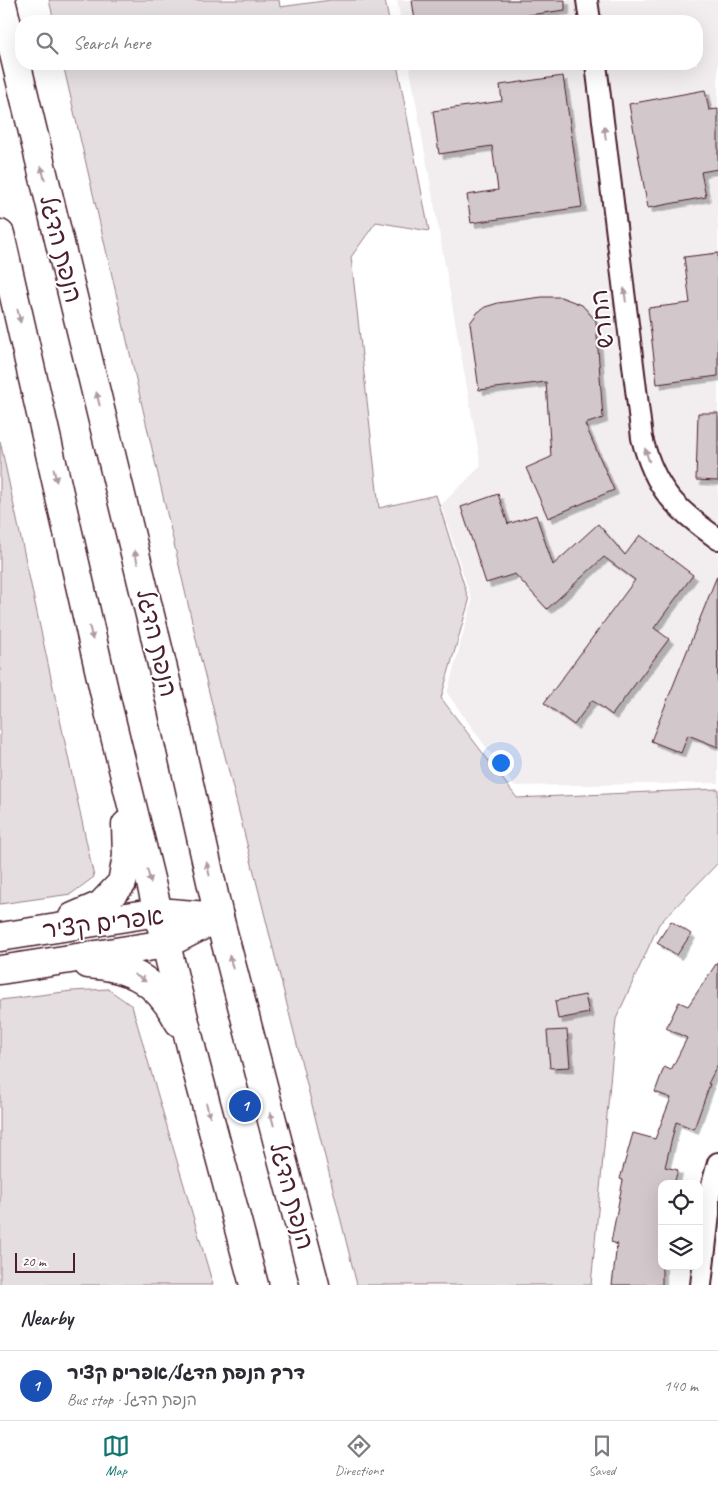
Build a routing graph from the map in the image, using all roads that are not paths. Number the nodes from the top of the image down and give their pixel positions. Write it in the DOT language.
graph roads {
  1 [pos="1,0"];
  2 [pos="587,0"];
  3 [pos="589,15"];
  4 [pos="15,58"];
  5 [pos="18,70"];
  6 [pos="597,70"];
  7 [pos="0,234"];
  8 [pos="718,539"];
  9 [pos="125,778"];
  10 [pos="158,912"];
  11 [pos="219,917"];
  12 [pos="44,930"];
  13 [pos="0,937"];
  14 [pos="166,944"];
  15 [pos="41,964"];
  16 [pos="0,970"];
  17 [pos="195,1063"];
  18 [pos="718,1163"];
  19 [pos="254,1285"];
  20 [pos="315,1285"];
  21 [pos="701,1285"];
  4 -- 1 [label="main road, הנפת הדגל, one-way"];
  2 -- 3 [label="street"];
  11 -- 5 [label="main road, הנפת הדגל, one-way"];
  8 -- 6 [label="street, החרש, one-way"];
  7 -- 9 [label="main road, one-way"];
  9 -- 10 [label="main road, one-way"];
  9 -- 12 [label="main road"];
  10 -- 11 [label="main road, אפרים קציר"];
  10 -- 12 [label="main road, אפרים קציר"];
  10 -- 14 [label="main road"];
  11 -- 14 [label="main road, אפרים קציר"];
  20 -- 11 [label="main road, הנפת הדגל, one-way"];
  12 -- 13 [label="main road, אפרים קציר"];
  14 -- 15 [label="main road, אפרים קציר"];
  14 -- 17 [label="main road"];
  15 -- 16 [label="main road, אפרים קציר"];
  15 -- 17 [label="main road, one-way"];
  17 -- 19 [label="main road, one-way"];
  18 -- 21 [label="street"];
}
